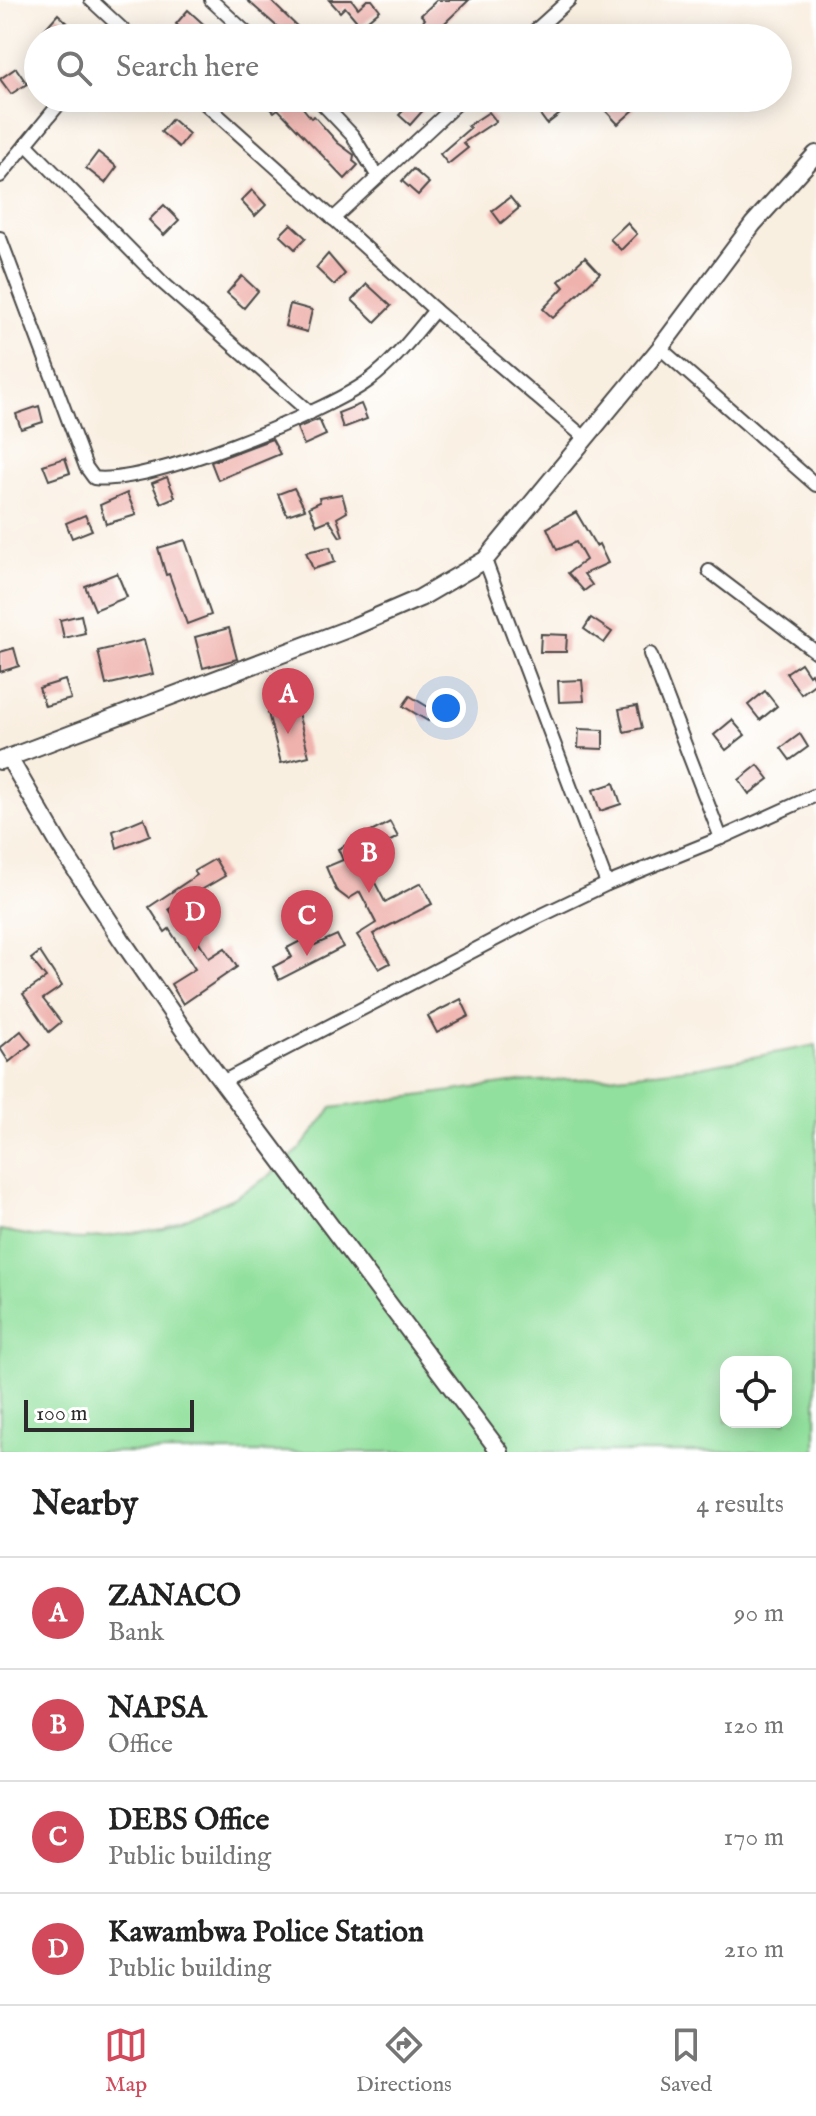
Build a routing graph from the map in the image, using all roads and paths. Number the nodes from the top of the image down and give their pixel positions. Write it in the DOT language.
graph roads {
  1 [pos="211,0"];
  2 [pos="569,0"];
  3 [pos="95,1"];
  4 [pos="112,24"];
  5 [pos="237,24"];
  6 [pos="542,24"];
  7 [pos="52,112"];
  8 [pos="215,112"];
  9 [pos="330,112"];
  10 [pos="448,112"];
  11 [pos="26,144"];
  12 [pos="816,154"];
  13 [pos="0,176"];
  14 [pos="378,177"];
  15 [pos="333,219"];
  16 [pos="0,238"];
  17 [pos="435,310"];
  18 [pos="660,348"];
  19 [pos="310,413"];
  20 [pos="585,438"];
  21 [pos="816,485"];
  22 [pos="485,560"];
  23 [pos="709,571"];
  24 [pos="816,652"];
  25 [pos="650,654"];
  26 [pos="4,759"];
  27 [pos="816,795"];
  28 [pos="721,838"];
  29 [pos="607,884"];
  30 [pos="222,1082"];
  31 [pos="500,1452"];
  1 -- 5 [label="street"];
  2 -- 6 [label="street"];
  3 -- 4 [label="street"];
  7 -- 11 [label="street"];
  8 -- 15 [label="street"];
  9 -- 14 [label="street"];
  10 -- 14 [label="street"];
  11 -- 13 [label="street"];
  11 -- 19 [label="street"];
  12 -- 18 [label="main road"];
  14 -- 15 [label="street"];
  15 -- 17 [label="street"];
  16 -- 19 [label="street"];
  17 -- 19 [label="street"];
  17 -- 20 [label="street"];
  18 -- 20 [label="main road"];
  18 -- 21 [label="street"];
  20 -- 22 [label="main road"];
  22 -- 26 [label="main road"];
  22 -- 29 [label="street"];
  23 -- 24 [label="street"];
  25 -- 28 [label="street"];
  26 -- 30 [label="main road"];
  27 -- 28 [label="street"];
  28 -- 29 [label="street"];
  29 -- 30 [label="street"];
  30 -- 31 [label="main road"];
}
